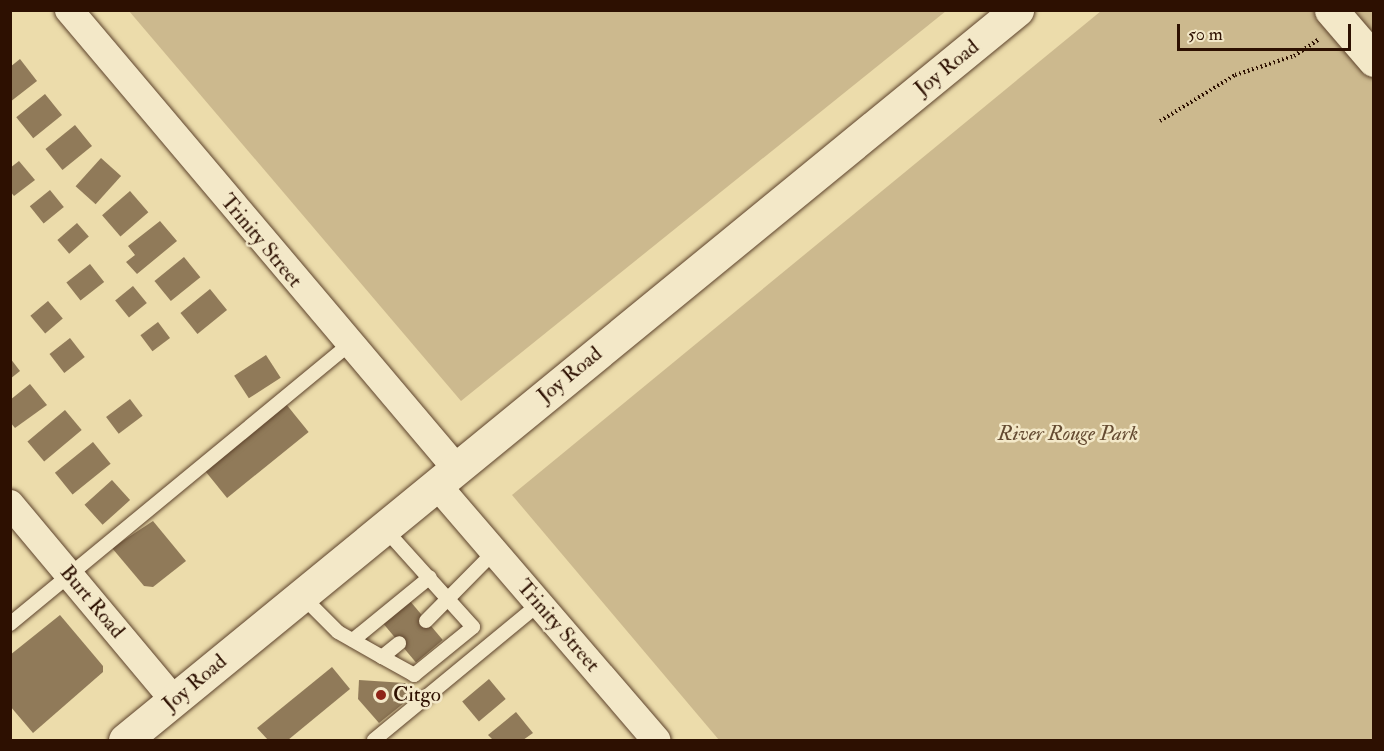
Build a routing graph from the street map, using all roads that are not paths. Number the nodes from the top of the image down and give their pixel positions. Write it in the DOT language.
graph roads {
  1 [pos="69,10"];
  2 [pos="1017,10"];
  3 [pos="1336,16"];
  4 [pos="1374,60"];
  5 [pos="348,345"];
  6 [pos="446,476"];
  7 [pos="10,504"];
  8 [pos="383,527"];
  9 [pos="494,552"];
  10 [pos="70,575"];
  11 [pos="430,577"];
  12 [pos="301,595"];
  13 [pos="450,600"];
  14 [pos="539,604"];
  15 [pos="426,621"];
  16 [pos="10,624"];
  17 [pos="353,640"];
  18 [pos="399,643"];
  19 [pos="382,657"];
  20 [pos="174,700"];
  21 [pos="141,736"];
  22 [pos="374,741"];
  23 [pos="656,741"];
  1 -- 5 [label="street, Trinity Street"];
  2 -- 6 [label="main road, Joy Road"];
  3 -- 4 [label="main road"];
  5 -- 6 [label="street, Trinity Street"];
  5 -- 10 [label="lane"];
  6 -- 8 [label="main road, Joy Road"];
  6 -- 9 [label="street, Trinity Street"];
  7 -- 10 [label="street, Burt Road"];
  8 -- 11 [label="lane"];
  8 -- 12 [label="main road, Joy Road"];
  9 -- 13 [label="lane"];
  9 -- 14 [label="street, Trinity Street"];
  10 -- 16 [label="lane"];
  10 -- 20 [label="street, Burt Road"];
  11 -- 13 [label="lane"];
  11 -- 17 [label="lane"];
  12 -- 17 [label="lane"];
  12 -- 20 [label="main road, Joy Road"];
  13 -- 15 [label="lane"];
  13 -- 19 [label="lane"];
  14 -- 22 [label="lane"];
  14 -- 23 [label="street, Trinity Street"];
  17 -- 19 [label="lane"];
  18 -- 19 [label="lane"];
  20 -- 21 [label="main road, Joy Road"];
}
